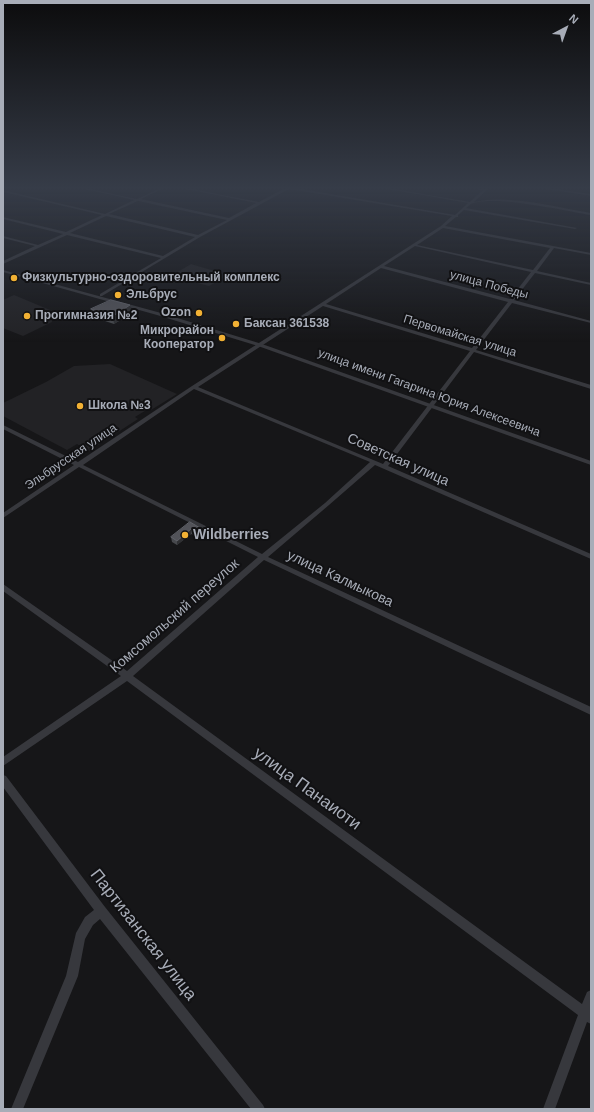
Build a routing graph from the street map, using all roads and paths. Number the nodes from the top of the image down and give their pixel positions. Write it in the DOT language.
graph roads {
  1 [pos="10,239"];
  2 [pos="55,239"];
  3 [pos="88,239"];
  4 [pos="193,239"];
  5 [pos="423,239"];
  6 [pos="508,239"];
  7 [pos="414,245"];
  8 [pos="38,246"];
  9 [pos="553,247"];
  10 [pos="591,254"];
  11 [pos="163,256"];
  12 [pos="3,263"];
  13 [pos="381,267"];
  14 [pos="3,269"];
  15 [pos="534,271"];
  16 [pos="591,284"];
  17 [pos="102,295"];
  18 [pos="512,301"];
  19 [pos="323,304"];
  20 [pos="591,322"];
  21 [pos="260,345"];
  22 [pos="473,350"];
  23 [pos="194,387"];
  24 [pos="591,387"];
  25 [pos="431,406"];
  26 [pos="3,427"];
  27 [pos="374,462"];
  28 [pos="591,463"];
  29 [pos="80,464"];
  30 [pos="384,467"];
  31 [pos="3,516"];
  32 [pos="263,557"];
  33 [pos="591,558"];
  34 [pos="3,587"];
  35 [pos="127,676"];
  36 [pos="591,711"];
  37 [pos="3,762"];
  38 [pos="3,779"];
  39 [pos="101,911"];
  40 [pos="591,996"];
  41 [pos="588,1016"];
  42 [pos="17,1109"];
  43 [pos="259,1109"];
  44 [pos="549,1109"];
  1 -- 8 [label="street"];
  2 -- 8 [label="street"];
  3 -- 11 [label="street"];
  4 -- 11 [label="street"];
  5 -- 7 [label="street, Эльбрусская улица"];
  6 -- 9 [label="street"];
  7 -- 13 [label="street, Эльбрусская улица"];
  7 -- 15 [label="street"];
  8 -- 12 [label="street"];
  9 -- 10 [label="street"];
  9 -- 15 [label="street"];
  11 -- 17 [label="street"];
  13 -- 18 [label="street, улица Победы"];
  13 -- 19 [label="street, Эльбрусская улица"];
  14 -- 17 [label="street, улица имени Гагарина Юрия Алексеевича"];
  14 -- 21 [label="street, улица имени Гагарина Юрия Алексеевича"];
  15 -- 16 [label="street"];
  15 -- 18 [label="street"];
  17 -- 21 [label="street, улица имени Гагарина Юрия Алексеевича"];
  18 -- 20 [label="street, улица Победы"];
  18 -- 22 [label="street"];
  19 -- 21 [label="street, Эльбрусская улица"];
  19 -- 22 [label="street, Первомайская улица"];
  21 -- 23 [label="street, Эльбрусская улица"];
  21 -- 25 [label="street, улица имени Гагарина Юрия Алексеевича"];
  22 -- 24 [label="street, Первомайская улица"];
  22 -- 25 [label="street"];
  23 -- 27 [label="street, Советская улица"];
  23 -- 29 [label="street, Эльбрусская улица"];
  25 -- 28 [label="street, улица имени Гагарина Юрия Алексеевича"];
  25 -- 30 [label="street"];
  26 -- 29 [label="street, улица Калмыкова"];
  27 -- 30 [label="street, Советская улица"];
  27 -- 32 [label="street, Комсомольский переулок"];
  29 -- 31 [label="street, Эльбрусская улица"];
  29 -- 32 [label="street, улица Калмыкова"];
  30 -- 33 [label="street, Советская улица"];
  32 -- 35 [label="street, Комсомольский переулок"];
  32 -- 36 [label="street, улица Калмыкова"];
  34 -- 35 [label="street, улица Панаиоти"];
  35 -- 37 [label="street, Комсомольский переулок"];
  35 -- 41 [label="street, улица Панаиоти"];
  38 -- 39 [label="street, Партизанская улица"];
  39 -- 42 [label="street"];
  39 -- 43 [label="street, Партизанская улица"];
  40 -- 41 [label="street"];
  41 -- 44 [label="street"];
}
